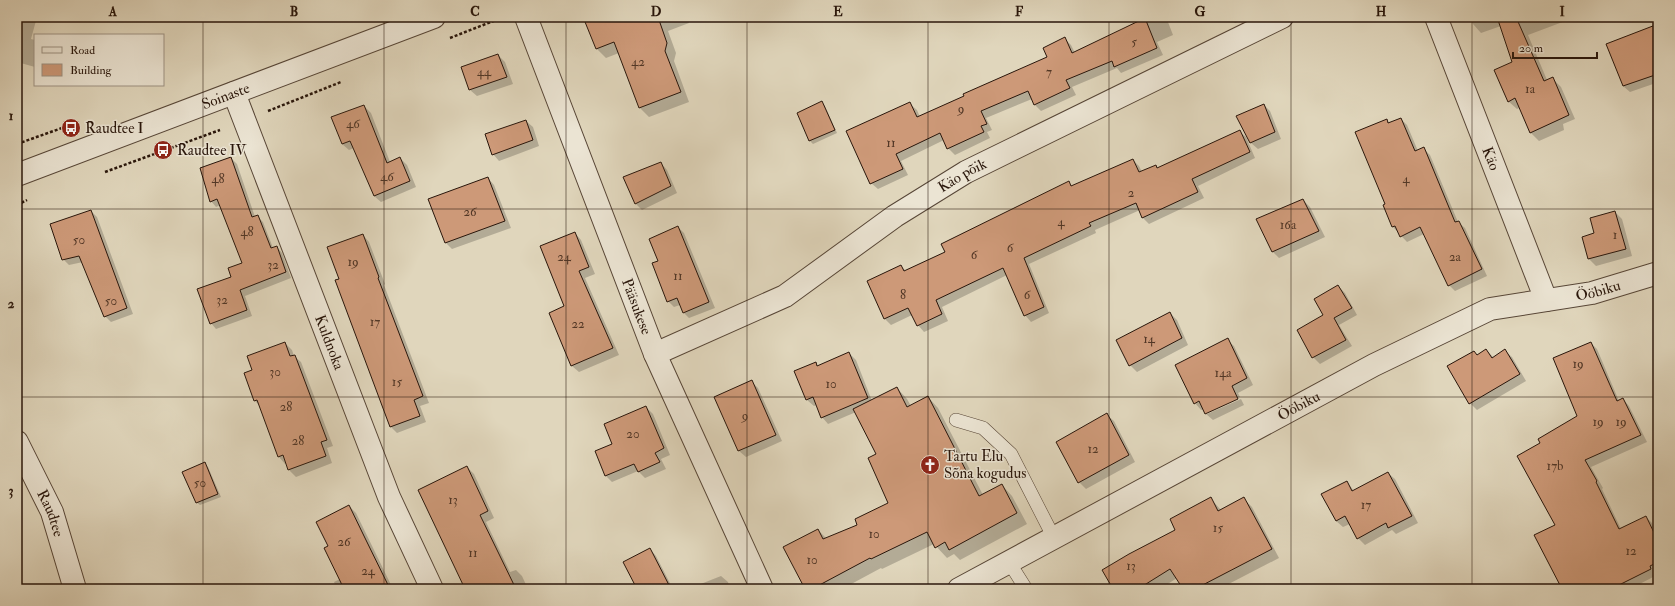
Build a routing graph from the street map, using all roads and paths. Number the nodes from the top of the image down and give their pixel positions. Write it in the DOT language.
graph roads {
  1 [pos="434,17"];
  2 [pos="526,17"];
  3 [pos="1282,17"];
  4 [pos="1436,17"];
  5 [pos="234,93"];
  6 [pos="17,175"];
  7 [pos="1658,273"];
  8 [pos="1546,300"];
  9 [pos="655,354"];
  10 [pos="956,420"];
  11 [pos="17,442"];
  12 [pos="1054,538"];
  13 [pos="1009,562"];
  14 [pos="75,589"];
  15 [pos="432,589"];
  16 [pos="762,589"];
  17 [pos="958,589"];
  18 [pos="1026,589"];
  1 -- 5 [label="street, Soinaste"];
  2 -- 9 [label="street, Pääsukese"];
  3 -- 9 [label="street, Käo põik"];
  4 -- 8 [label="street, Käo"];
  5 -- 6 [label="street, Soinaste"];
  5 -- 15 [label="street, Kuldnoka"];
  7 -- 8 [label="street, Ööbiku"];
  8 -- 12 [label="street, Ööbiku"];
  9 -- 16 [label="street, Pääsukese"];
  10 -- 12 [label="lane"];
  11 -- 14 [label="street, Raudtee"];
  12 -- 13 [label="street, Ööbiku"];
  13 -- 17 [label="street, Ööbiku"];
  13 -- 18 [label="lane"];
}
